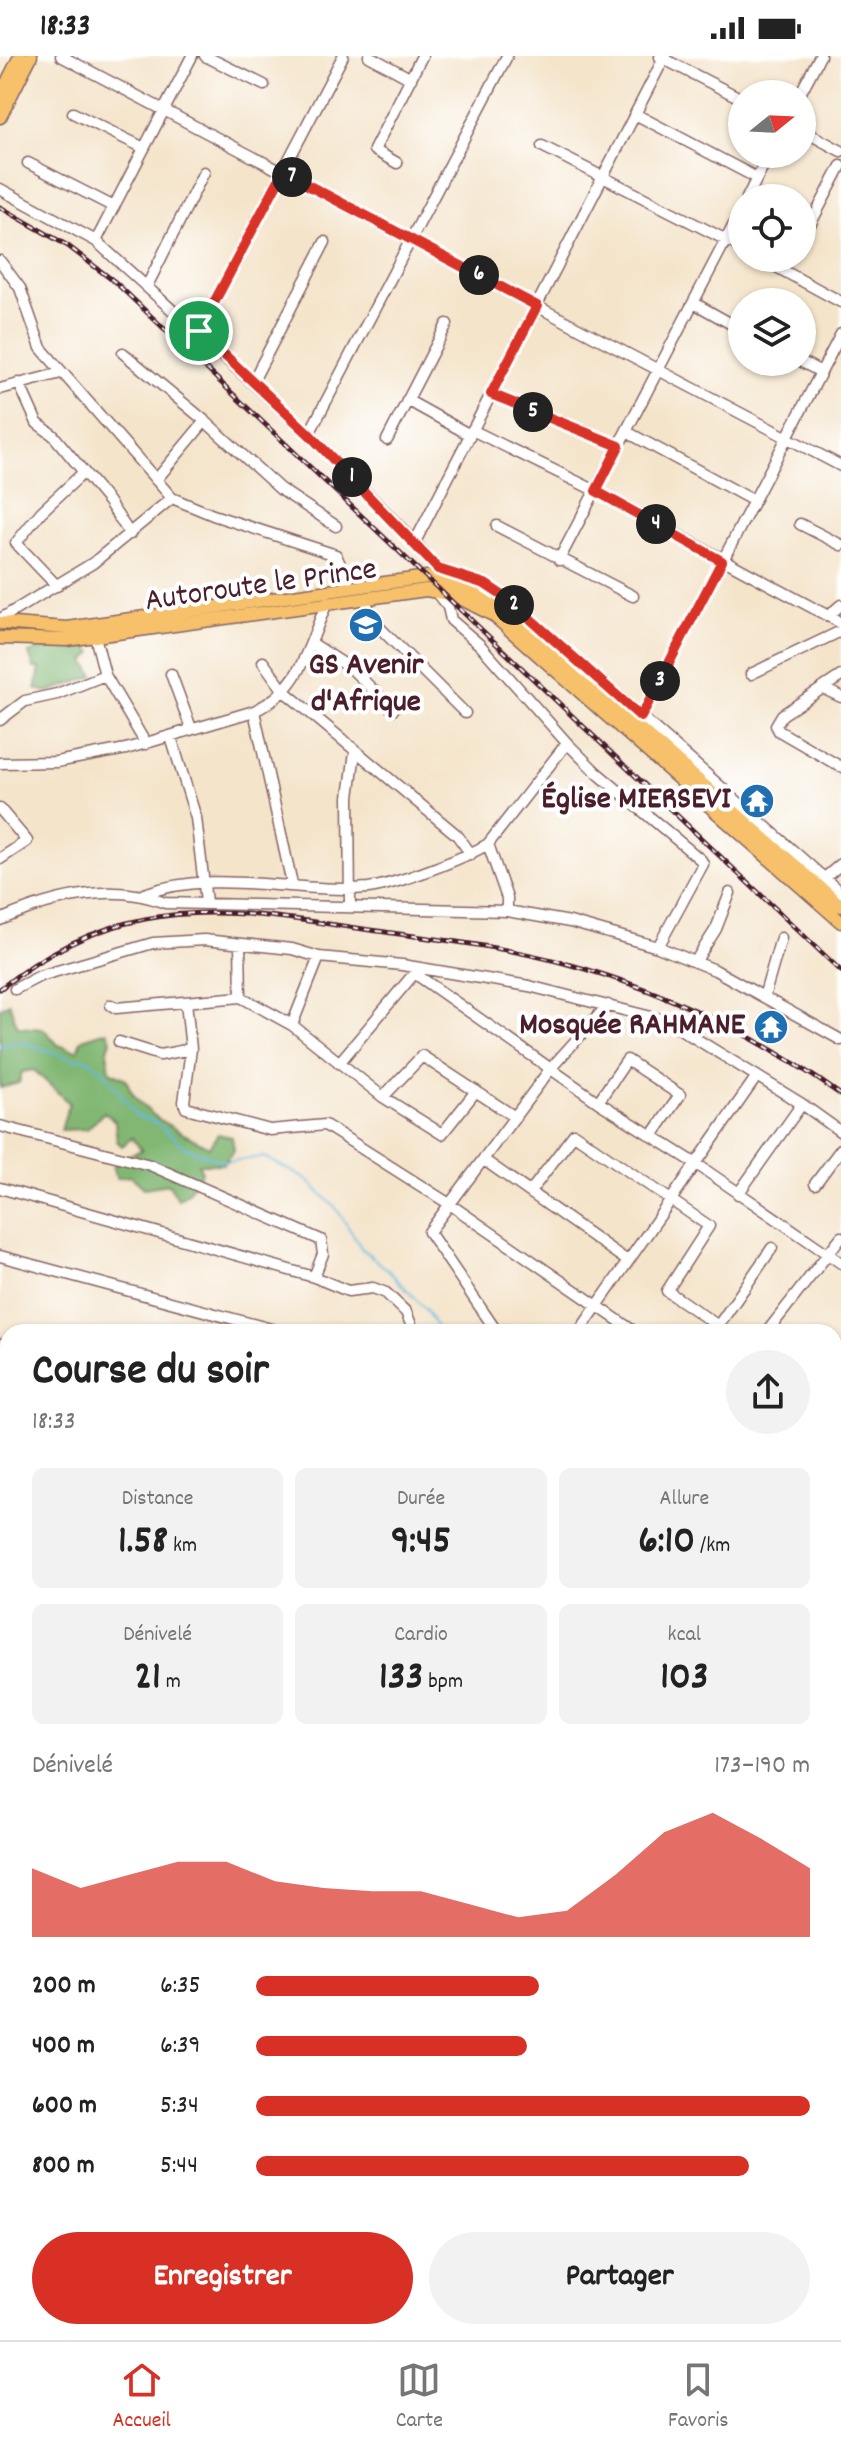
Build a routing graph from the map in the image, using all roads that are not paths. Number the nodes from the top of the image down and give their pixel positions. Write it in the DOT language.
graph roads {
  1 [pos="20,56"];
  2 [pos="31,56"];
  3 [pos="61,56"];
  4 [pos="192,56"];
  5 [pos="205,56"];
  6 [pos="343,56"];
  7 [pos="369,56"];
  8 [pos="422,56"];
  9 [pos="507,56"];
  10 [pos="820,56"];
  11 [pos="662,57"];
  12 [pos="411,79"];
  13 [pos="807,80"];
  14 [pos="264,85"];
  15 [pos="728,92"];
  16 [pos="0,97"];
  17 [pos="165,110"];
  18 [pos="73,113"];
  19 [pos="635,114"];
  20 [pos="0,117"];
  21 [pos="816,138"];
  22 [pos="542,146"];
  23 [pos="144,148"];
  24 [pos="841,151"];
  25 [pos="28,163"];
  26 [pos="397,163"];
  27 [pos="841,166"];
  28 [pos="762,168"];
  29 [pos="204,172"];
  30 [pos="283,172"];
  31 [pos="602,178"];
  32 [pos="757,178"];
  33 [pos="754,184"];
  34 [pos="0,189"];
  35 [pos="114,207"];
  36 [pos="816,214"];
  37 [pos="409,239"];
  38 [pos="727,240"];
  39 [pos="96,241"];
  40 [pos="325,242"];
  41 [pos="0,261"];
  42 [pos="786,272"];
  43 [pos="147,286"];
  44 [pos="841,302"];
  45 [pos="694,303"];
  46 [pos="537,306"];
  47 [pos="728,322"];
  48 [pos="447,324"];
  49 [pos="199,331"];
  50 [pos="841,334"];
  51 [pos="123,353"];
  52 [pos="816,369"];
  53 [pos="660,370"];
  54 [pos="821,372"];
  55 [pos="61,373"];
  56 [pos="253,381"];
  57 [pos="19,383"];
  58 [pos="0,389"];
  59 [pos="491,394"];
  60 [pos="407,400"];
  61 [pos="205,421"];
  62 [pos="471,432"];
  63 [pos="627,432"];
  64 [pos="309,434"];
  65 [pos="788,438"];
  66 [pos="387,440"];
  67 [pos="619,446"];
  68 [pos="841,466"];
  69 [pos="83,473"];
  70 [pos="156,480"];
  71 [pos="596,491"];
  72 [pos="172,498"];
  73 [pos="754,501"];
  74 [pos="800,524"];
  75 [pos="336,526"];
  76 [pos="497,526"];
  77 [pos="130,534"];
  78 [pos="415,542"];
  79 [pos="841,545"];
  80 [pos="559,560"];
  81 [pos="722,561"];
  82 [pos="441,574"];
  83 [pos="57,586"];
  84 [pos="350,587"];
  85 [pos="435,591"];
  86 [pos="633,596"];
  87 [pos="365,598"];
  88 [pos="327,603"];
  89 [pos="841,605"];
  90 [pos="828,616"];
  91 [pos="0,623"];
  92 [pos="841,623"];
  93 [pos="841,631"];
  94 [pos="95,636"];
  95 [pos="0,638"];
  96 [pos="313,644"];
  97 [pos="263,662"];
  98 [pos="171,674"];
  99 [pos="751,674"];
  100 [pos="105,675"];
  101 [pos="841,676"];
  102 [pos="822,688"];
  103 [pos="284,691"];
  104 [pos="841,697"];
  105 [pos="393,710"];
  106 [pos="254,711"];
  107 [pos="465,713"];
  108 [pos="641,717"];
  109 [pos="0,720"];
  110 [pos="191,728"];
  111 [pos="171,737"];
  112 [pos="567,743"];
  113 [pos="146,744"];
  114 [pos="355,752"];
  115 [pos="0,763"];
  116 [pos="841,767"];
  117 [pos="0,809"];
  118 [pos="488,844"];
  119 [pos="471,854"];
  120 [pos="0,859"];
  121 [pos="841,864"];
  122 [pos="820,881"];
  123 [pos="204,883"];
  124 [pos="292,884"];
  125 [pos="352,888"];
  126 [pos="730,893"];
  127 [pos="841,893"];
  128 [pos="144,894"];
  129 [pos="206,902"];
  130 [pos="841,906"];
  131 [pos="350,907"];
  132 [pos="507,911"];
  133 [pos="0,920"];
  134 [pos="841,922"];
  135 [pos="781,938"];
  136 [pos="240,944"];
  137 [pos="658,947"];
  138 [pos="319,957"];
  139 [pos="695,962"];
  140 [pos="418,971"];
  141 [pos="15,989"];
  142 [pos="241,997"];
  143 [pos="764,997"];
  144 [pos="186,1002"];
  145 [pos="111,1005"];
  146 [pos="608,1005"];
  147 [pos="292,1025"];
  148 [pos="841,1040"];
  149 [pos="119,1042"];
  150 [pos="191,1049"];
  151 [pos="339,1063"];
  152 [pos="551,1068"];
  153 [pos="757,1076"];
  154 [pos="476,1091"];
  155 [pos="383,1097"];
  156 [pos="598,1102"];
  157 [pos="802,1104"];
  158 [pos="515,1117"];
  159 [pos="0,1126"];
  160 [pos="841,1132"];
  161 [pos="652,1136"];
  162 [pos="841,1149"];
  163 [pos="484,1160"];
  164 [pos="695,1163"];
  165 [pos="815,1184"];
  166 [pos="0,1188"];
  167 [pos="530,1192"];
  168 [pos="738,1194"];
  169 [pos="670,1199"];
  170 [pos="451,1205"];
  171 [pos="841,1237"];
  172 [pos="772,1248"];
  173 [pos="828,1254"];
  174 [pos="0,1256"];
  175 [pos="626,1260"];
  176 [pos="841,1263"];
  177 [pos="314,1277"];
  178 [pos="598,1304"];
  179 [pos="252,1324"];
  180 [pos="411,1324"];
  181 [pos="492,1324"];
  182 [pos="584,1324"];
  183 [pos="624,1324"];
  184 [pos="715,1324"];
  185 [pos="725,1324"];
  186 [pos="773,1324"];
  1 -- 16 [label="main road"];
  2 -- 20 [label="main road"];
  3 -- 17 [label="street"];
  4 -- 17 [label="street"];
  5 -- 14 [label="street"];
  6 -- 30 [label="street"];
  7 -- 12 [label="street"];
  8 -- 12 [label="street"];
  9 -- 37 [label="street"];
  10 -- 13 [label="street"];
  11 -- 15 [label="street"];
  11 -- 19 [label="street"];
  12 -- 26 [label="street"];
  17 -- 23 [label="street"];
  17 -- 30 [label="street"];
  18 -- 23 [label="street"];
  19 -- 31 [label="street"];
  19 -- 32 [label="street"];
  21 -- 24 [label="street"];
  22 -- 31 [label="street"];
  23 -- 35 [label="street"];
  25 -- 35 [label="street"];
  27 -- 36 [label="street"];
  28 -- 32 [label="street"];
  29 -- 43 [label="street"];
  30 -- 37 [label="street"];
  30 -- 49 [label="street"];
  31 -- 38 [label="street"];
  31 -- 46 [label="street"];
  32 -- 33 [label="street"];
  34 -- 39 [label="street"];
  35 -- 39 [label="street"];
  37 -- 46 [label="street"];
  37 -- 64 [label="street"];
  38 -- 45 [label="street"];
  39 -- 43 [label="street"];
  40 -- 56 [label="street"];
  41 -- 55 [label="street"];
  42 -- 44 [label="street"];
  43 -- 49 [label="street"];
  45 -- 47 [label="street"];
  45 -- 53 [label="street"];
  46 -- 53 [label="street"];
  46 -- 59 [label="street"];
  48 -- 60 [label="street"];
  49 -- 56 [label="street"];
  50 -- 54 [label="street"];
  51 -- 61 [label="street"];
  52 -- 54 [label="street"];
  53 -- 63 [label="street"];
  53 -- 65 [label="street"];
  54 -- 65 [label="street"];
  55 -- 57 [label="street"];
  55 -- 70 [label="street"];
  56 -- 64 [label="street"];
  57 -- 58 [label="street"];
  57 -- 69 [label="street"];
  59 -- 62 [label="street"];
  59 -- 67 [label="street"];
  60 -- 62 [label="street"];
  60 -- 66 [label="street"];
  61 -- 70 [label="street"];
  61 -- 75 [label="street"];
  62 -- 71 [label="street"];
  62 -- 78 [label="street"];
  63 -- 67 [label="street"];
  63 -- 73 [label="street"];
  64 -- 78 [label="street"];
  65 -- 68 [label="street"];
  65 -- 73 [label="street"];
  67 -- 71 [label="street"];
  69 -- 77 [label="street"];
  69 -- 83 [label="street"];
  70 -- 72 [label="street"];
  71 -- 80 [label="street"];
  71 -- 81 [label="street"];
  72 -- 77 [label="street"];
  72 -- 84 [label="street"];
  73 -- 81 [label="street"];
  74 -- 79 [label="street"];
  76 -- 80 [label="street"];
  77 -- 83 [label="street"];
  78 -- 82 [label="street"];
  80 -- 86 [label="street"];
  81 -- 90 [label="street"];
  81 -- 108 [label="street"];
  82 -- 84 [label="main road, Autoroute le Prince"];
  82 -- 108 [label="street"];
  82 -- 122 [label="main road, Autoroute le Prince"];
  83 -- 91 [label="street"];
  84 -- 91 [label="main road, Autoroute le Prince"];
  85 -- 87 [label="main road, Autoroute le Prince"];
  85 -- 112 [label="street"];
  85 -- 134 [label="main road, Autoroute le Prince"];
  87 -- 88 [label="main road, Autoroute le Prince"];
  87 -- 107 [label="street"];
  88 -- 94 [label="main road, Autoroute le Prince"];
  88 -- 96 [label="street"];
  89 -- 90 [label="street"];
  90 -- 92 [label="street"];
  93 -- 99 [label="street"];
  94 -- 95 [label="main road, Autoroute le Prince"];
  94 -- 100 [label="street"];
  96 -- 103 [label="street"];
  96 -- 105 [label="street"];
  97 -- 103 [label="street"];
  98 -- 110 [label="street"];
  100 -- 109 [label="street"];
  100 -- 113 [label="street"];
  101 -- 102 [label="street"];
  102 -- 104 [label="street"];
  102 -- 116 [label="street"];
  103 -- 106 [label="street"];
  103 -- 114 [label="street"];
  106 -- 110 [label="street"];
  106 -- 124 [label="street"];
  108 -- 122 [label="street"];
  110 -- 111 [label="street"];
  111 -- 113 [label="street"];
  111 -- 123 [label="street"];
  112 -- 118 [label="street"];
  112 -- 137 [label="street"];
  113 -- 115 [label="street"];
  114 -- 119 [label="street"];
  114 -- 125 [label="street"];
  117 -- 120 [label="street"];
  118 -- 119 [label="street"];
  118 -- 132 [label="street"];
  119 -- 125 [label="street"];
  121 -- 122 [label="street"];
  122 -- 127 [label="street"];
  122 -- 130 [label="main road, Autoroute le Prince"];
  123 -- 124 [label="street"];
  123 -- 128 [label="street"];
  123 -- 129 [label="street"];
  124 -- 125 [label="street"];
  125 -- 131 [label="street"];
  126 -- 139 [label="street"];
  128 -- 129 [label="street"];
  128 -- 133 [label="street"];
  129 -- 131 [label="street"];
  131 -- 132 [label="street"];
  132 -- 137 [label="street"];
  135 -- 143 [label="street"];
  136 -- 138 [label="street"];
  136 -- 141 [label="street"];
  136 -- 142 [label="street"];
  137 -- 139 [label="street"];
  138 -- 140 [label="street"];
  138 -- 147 [label="street"];
  139 -- 143 [label="street"];
  140 -- 146 [label="street"];
  140 -- 151 [label="street"];
  140 -- 152 [label="street"];
  142 -- 144 [label="street"];
  142 -- 147 [label="street"];
  143 -- 148 [label="street"];
  144 -- 145 [label="street"];
  144 -- 150 [label="street"];
  146 -- 152 [label="street"];
  146 -- 153 [label="street"];
  147 -- 151 [label="street"];
  149 -- 150 [label="street"];
  150 -- 170 [label="street"];
  151 -- 155 [label="street"];
  152 -- 156 [label="street"];
  152 -- 158 [label="street"];
  153 -- 157 [label="street"];
  153 -- 164 [label="street"];
  154 -- 155 [label="street"];
  154 -- 155 [label="street"];
  154 -- 158 [label="street"];
  156 -- 161 [label="street"];
  156 -- 161 [label="street"];
  157 -- 160 [label="street"];
  157 -- 168 [label="street"];
  158 -- 163 [label="street"];
  159 -- 177 [label="street"];
  161 -- 164 [label="street"];
  162 -- 165 [label="street"];
  163 -- 167 [label="street"];
  163 -- 170 [label="street"];
  164 -- 168 [label="street"];
  164 -- 169 [label="street"];
  166 -- 177 [label="street"];
  167 -- 169 [label="street"];
  167 -- 175 [label="street"];
  168 -- 173 [label="street"];
  169 -- 175 [label="street"];
  169 -- 184 [label="street"];
  170 -- 178 [label="street"];
  170 -- 181 [label="street"];
  171 -- 173 [label="street"];
  172 -- 185 [label="street"];
  173 -- 176 [label="street"];
  173 -- 186 [label="street"];
  174 -- 179 [label="street"];
  175 -- 178 [label="street"];
  177 -- 180 [label="street"];
  178 -- 182 [label="street"];
  178 -- 183 [label="street"];
}
